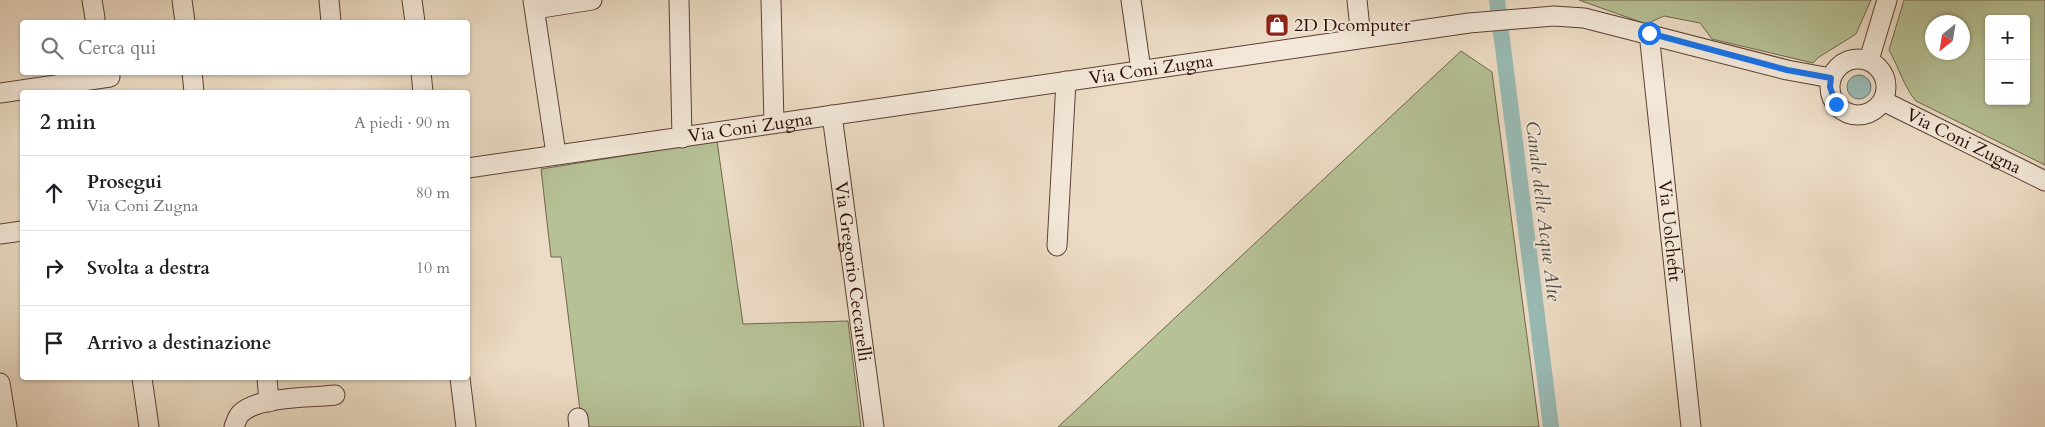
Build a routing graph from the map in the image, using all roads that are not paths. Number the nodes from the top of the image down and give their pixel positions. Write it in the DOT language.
graph roads {
  1 [pos="182,0"];
  2 [pos="329,0"];
  3 [pos="412,0"];
  4 [pos="592,0"];
  5 [pos="679,0"];
  6 [pos="771,0"];
  7 [pos="1131,0"];
  8 [pos="1357,0"];
  9 [pos="1886,0"];
  10 [pos="534,4"];
  11 [pos="185,20"];
  12 [pos="331,20"];
  13 [pos="415,20"];
  14 [pos="1649,33"];
  15 [pos="1361,38"];
  16 [pos="1869,60"];
  17 [pos="1141,70"];
  18 [pos="192,75"];
  19 [pos="421,75"];
  20 [pos="110,77"];
  21 [pos="1831,78"];
  22 [pos="1066,81"];
  23 [pos="20,90"];
  24 [pos="21,90"];
  25 [pos="194,90"];
  26 [pos="423,90"];
  27 [pos="0,93"];
  28 [pos="1883,102"];
  29 [pos="832,115"];
  30 [pos="774,123"];
  31 [pos="682,138"];
  32 [pos="556,154"];
  33 [pos="470,168"];
  34 [pos="2045,181"];
  35 [pos="20,231"];
  36 [pos="0,234"];
  37 [pos="1057,246"];
  38 [pos="142,380"];
  39 [pos="267,380"];
  40 [pos="460,380"];
  41 [pos="0,384"];
  42 [pos="335,395"];
  43 [pos="269,402"];
  44 [pos="7,427"];
  45 [pos="149,427"];
  46 [pos="234,427"];
  47 [pos="467,427"];
  48 [pos="874,427"];
  49 [pos="1692,427"];
  1 -- 11 [label="street"];
  2 -- 12 [label="street"];
  3 -- 13 [label="street"];
  4 -- 10 [label="street"];
  5 -- 31 [label="street"];
  6 -- 30 [label="street"];
  7 -- 17 [label="street"];
  8 -- 15 [label="street"];
  9 -- 16 [label="street"];
  10 -- 32 [label="street"];
  14 -- 15 [label="street, Via Coni Zugna"];
  14 -- 21 [label="street, Via Coni Zugna"];
  14 -- 49 [label="street, Via Uolchefit"];
  15 -- 17 [label="street, Via Coni Zugna"];
  16 -- 21 [label="street"];
  16 -- 28 [label="street"];
  17 -- 22 [label="street, Via Coni Zugna"];
  18 -- 25 [label="street"];
  19 -- 26 [label="street"];
  20 -- 24 [label="street"];
  21 -- 28 [label="street"];
  22 -- 29 [label="street, Via Coni Zugna"];
  22 -- 37 [label="street"];
  23 -- 27 [label="street"];
  28 -- 34 [label="street, Via Coni Zugna"];
  29 -- 30 [label="street, Via Coni Zugna"];
  29 -- 48 [label="street, Via Gregorio Ceccarelli"];
  30 -- 31 [label="street, Via Coni Zugna"];
  31 -- 32 [label="street, Via Coni Zugna"];
  32 -- 33 [label="street, Via Coni Zugna"];
  35 -- 36 [label="street"];
  38 -- 45 [label="street"];
  39 -- 43 [label="street"];
  40 -- 47 [label="street"];
  41 -- 44 [label="street"];
  42 -- 43 [label="street"];
  43 -- 46 [label="street"];
}
